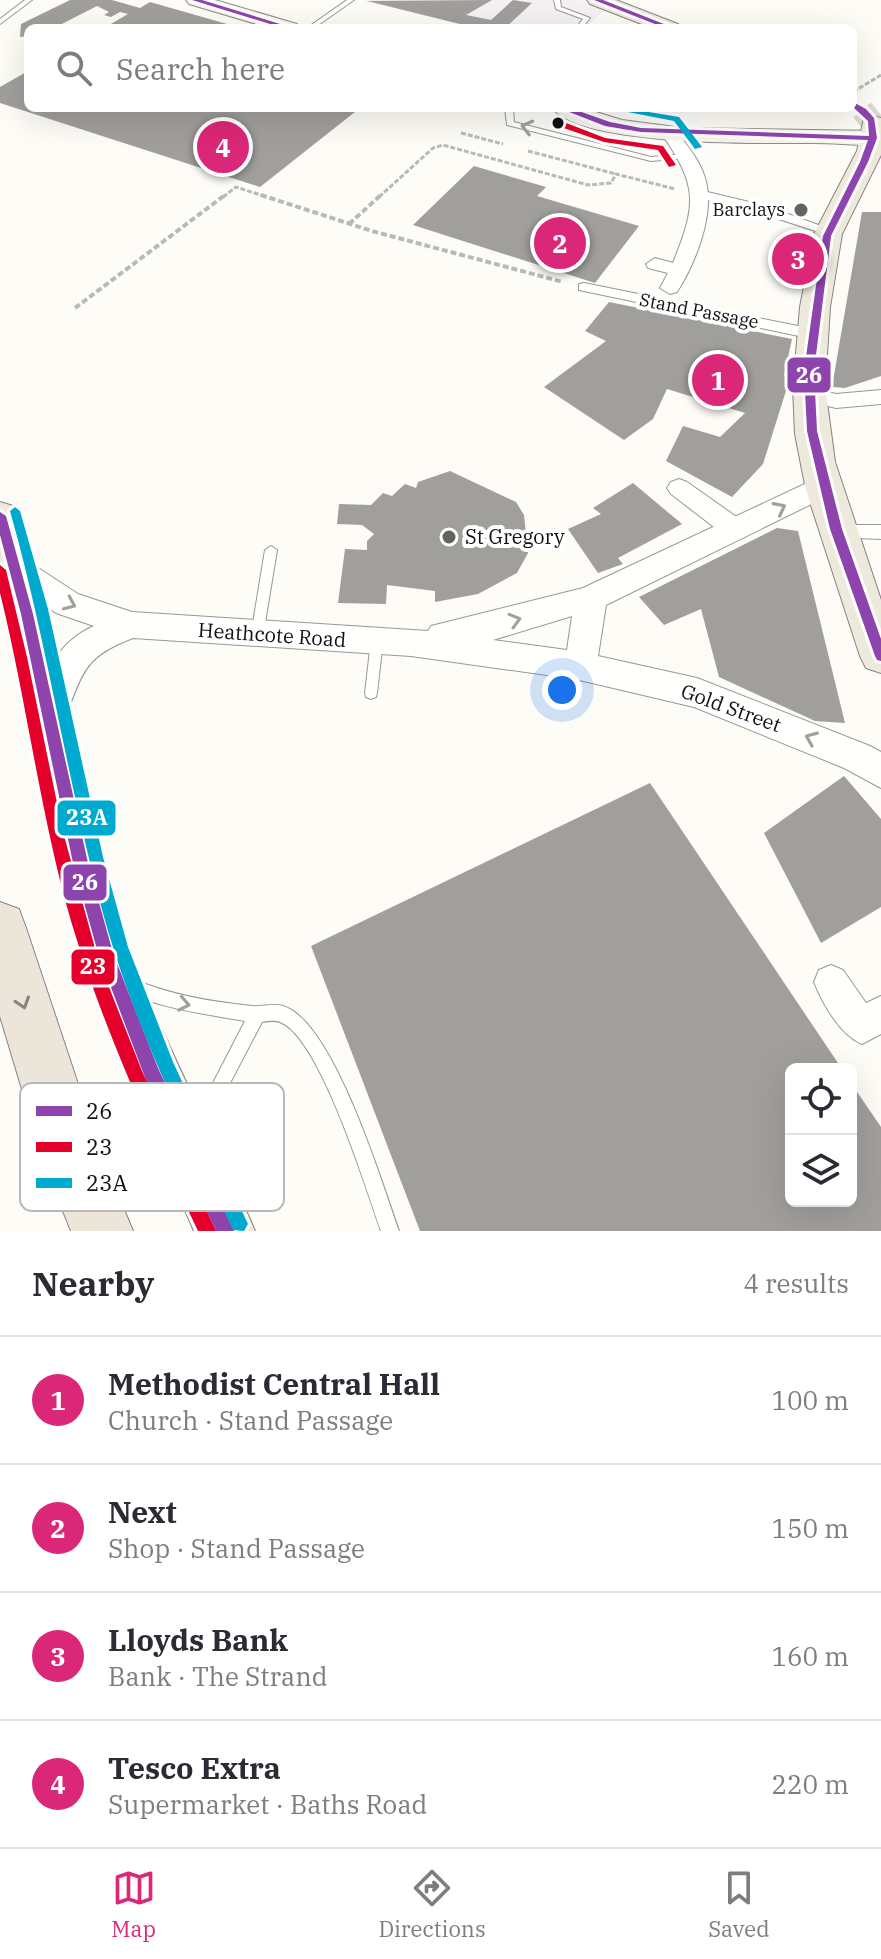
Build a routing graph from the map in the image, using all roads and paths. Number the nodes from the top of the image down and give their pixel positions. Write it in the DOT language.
graph roads {
  1 [pos="29,0"];
  2 [pos="195,0"];
  3 [pos="351,0"];
  4 [pos="557,0"];
  5 [pos="597,0"];
  6 [pos="17,6"];
  7 [pos="0,14"];
  8 [pos="0,22"];
  9 [pos="276,24"];
  10 [pos="316,24"];
  11 [pos="582,24"];
  12 [pos="660,24"];
  13 [pos="881,75"];
  14 [pos="509,112"];
  15 [pos="574,112"];
  16 [pos="868,130"];
  17 [pos="461,133"];
  18 [pos="669,133"];
  19 [pos="503,144"];
  20 [pos="517,148"];
  21 [pos="685,156"];
  22 [pos="616,174"];
  23 [pos="699,194"];
  24 [pos="349,224"];
  25 [pos="828,231"];
  26 [pos="655,264"];
  27 [pos="680,270"];
  28 [pos="584,287"];
  29 [pos="670,288"];
  30 [pos="75,308"];
  31 [pos="813,334"];
  32 [pos="808,394"];
  33 [pos="881,397"];
  34 [pos="824,486"];
  35 [pos="679,488"];
  36 [pos="0,516"];
  37 [pos="736,530"];
  38 [pos="840,532"];
  39 [pos="881,532"];
  40 [pos="271,550"];
  41 [pos="15,569"];
  42 [pos="591,598"];
  43 [pos="132,625"];
  44 [pos="257,635"];
  45 [pos="377,641"];
  46 [pos="411,642"];
  47 [pos="881,656"];
  48 [pos="575,665"];
  49 [pos="371,693"];
  50 [pos="50,712"];
  51 [pos="881,771"];
  52 [pos="0,928"];
  53 [pos="116,979"];
  54 [pos="831,982"];
  55 [pos="881,1013"];
  56 [pos="257,1015"];
  57 [pos="49,1083"];
  58 [pos="156,1083"];
  59 [pos="221,1083"];
  60 [pos="94,1211"];
  61 [pos="102,1231"];
  62 [pos="390,1231"];
  1 -- 6 [label="lane"];
  2 -- 9 [label="main road"];
  3 -- 10 [label="lane"];
  4 -- 11 [label="lane"];
  5 -- 12 [label="main road"];
  6 -- 7 [label="lane"];
  6 -- 8 [label="lane"];
  13 -- 16 [label="path"];
  21 -- 14 [label="lane, one-way"];
  15 -- 18 [label="main road"];
  16 -- 18 [label="main road"];
  16 -- 25 [label="main road"];
  17 -- 19 [label="path"];
  18 -- 21 [label="street"];
  20 -- 22 [label="path"];
  21 -- 23 [label="street"];
  22 -- 23 [label="path"];
  22 -- 24 [label="path"];
  23 -- 25 [label="street"];
  23 -- 27 [label="street"];
  24 -- 28 [label="path"];
  24 -- 30 [label="path"];
  25 -- 31 [label="main road"];
  26 -- 27 [label="street"];
  27 -- 29 [label="street"];
  28 -- 31 [label="street, Stand Passage"];
  31 -- 32 [label="main road"];
  32 -- 33 [label="street"];
  32 -- 34 [label="main road"];
  37 -- 34 [label="street, Heathcote Road, one-way"];
  34 -- 38 [label="main road"];
  35 -- 37 [label="street"];
  36 -- 41 [label="main road"];
  37 -- 42 [label="street, Heathcote Road"];
  38 -- 39 [label="street"];
  38 -- 47 [label="main road"];
  40 -- 44 [label="lane"];
  41 -- 43 [label="street, Heathcote Road, one-way"];
  41 -- 50 [label="main road"];
  46 -- 42 [label="street, Heathcote Road, one-way"];
  42 -- 48 [label="street"];
  43 -- 44 [label="street, Heathcote Road"];
  43 -- 50 [label="street, Heathcote Road"];
  44 -- 45 [label="street, Heathcote Road"];
  45 -- 46 [label="street, Heathcote Road"];
  45 -- 49 [label="lane"];
  46 -- 48 [label="street, Heathcote Road"];
  51 -- 48 [label="street, Gold Street, one-way"];
  50 -- 53 [label="main road"];
  52 -- 57 [label="highway, one-way"];
  53 -- 56 [label="lane, one-way"];
  53 -- 58 [label="main road"];
  54 -- 55 [label="street"];
  56 -- 59 [label="lane"];
  56 -- 62 [label="lane"];
  60 -- 61 [label="highway, one-way"];
}
